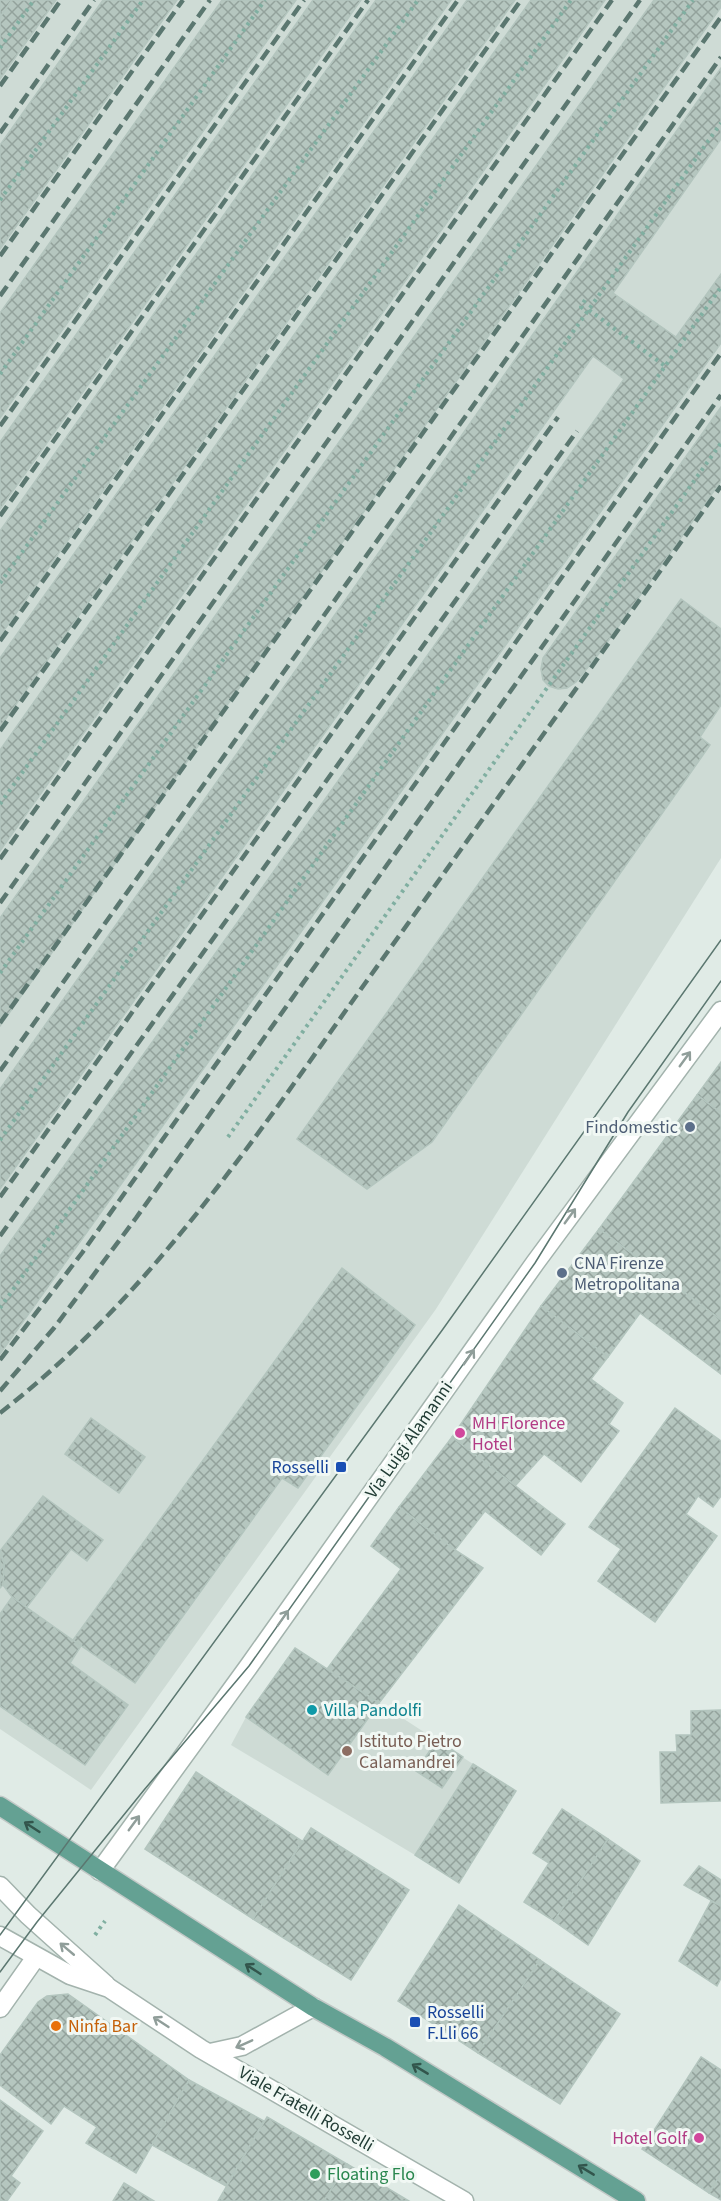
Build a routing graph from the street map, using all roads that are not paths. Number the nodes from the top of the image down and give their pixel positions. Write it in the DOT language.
graph roads {
  1 [pos="721,1011"];
  2 [pos="0,1806"];
  3 [pos="100,1871"];
  4 [pos="0,1886"];
  5 [pos="0,1936"];
  6 [pos="36,1956"];
  7 [pos="109,1988"];
  8 [pos="0,2007"];
  9 [pos="313,2007"];
  10 [pos="210,2053"];
  11 [pos="464,2201"];
  12 [pos="636,2201"];
  3 -- 1 [label="street, Via Luigi Alamanni, one-way"];
  3 -- 2 [label="main road, one-way"];
  9 -- 3 [label="main road, one-way"];
  7 -- 4 [label="street, Viale Fratelli Rosselli, one-way"];
  5 -- 6 [label="street, Viale Fratelli Rosselli"];
  6 -- 7 [label="street, Viale Fratelli Rosselli"];
  6 -- 8 [label="street"];
  10 -- 7 [label="street, Viale Fratelli Rosselli, one-way"];
  9 -- 10 [label="street, Viale Fratelli Rosselli, one-way"];
  12 -- 9 [label="main road, one-way"];
  10 -- 11 [label="street, Viale Fratelli Rosselli"];
}
